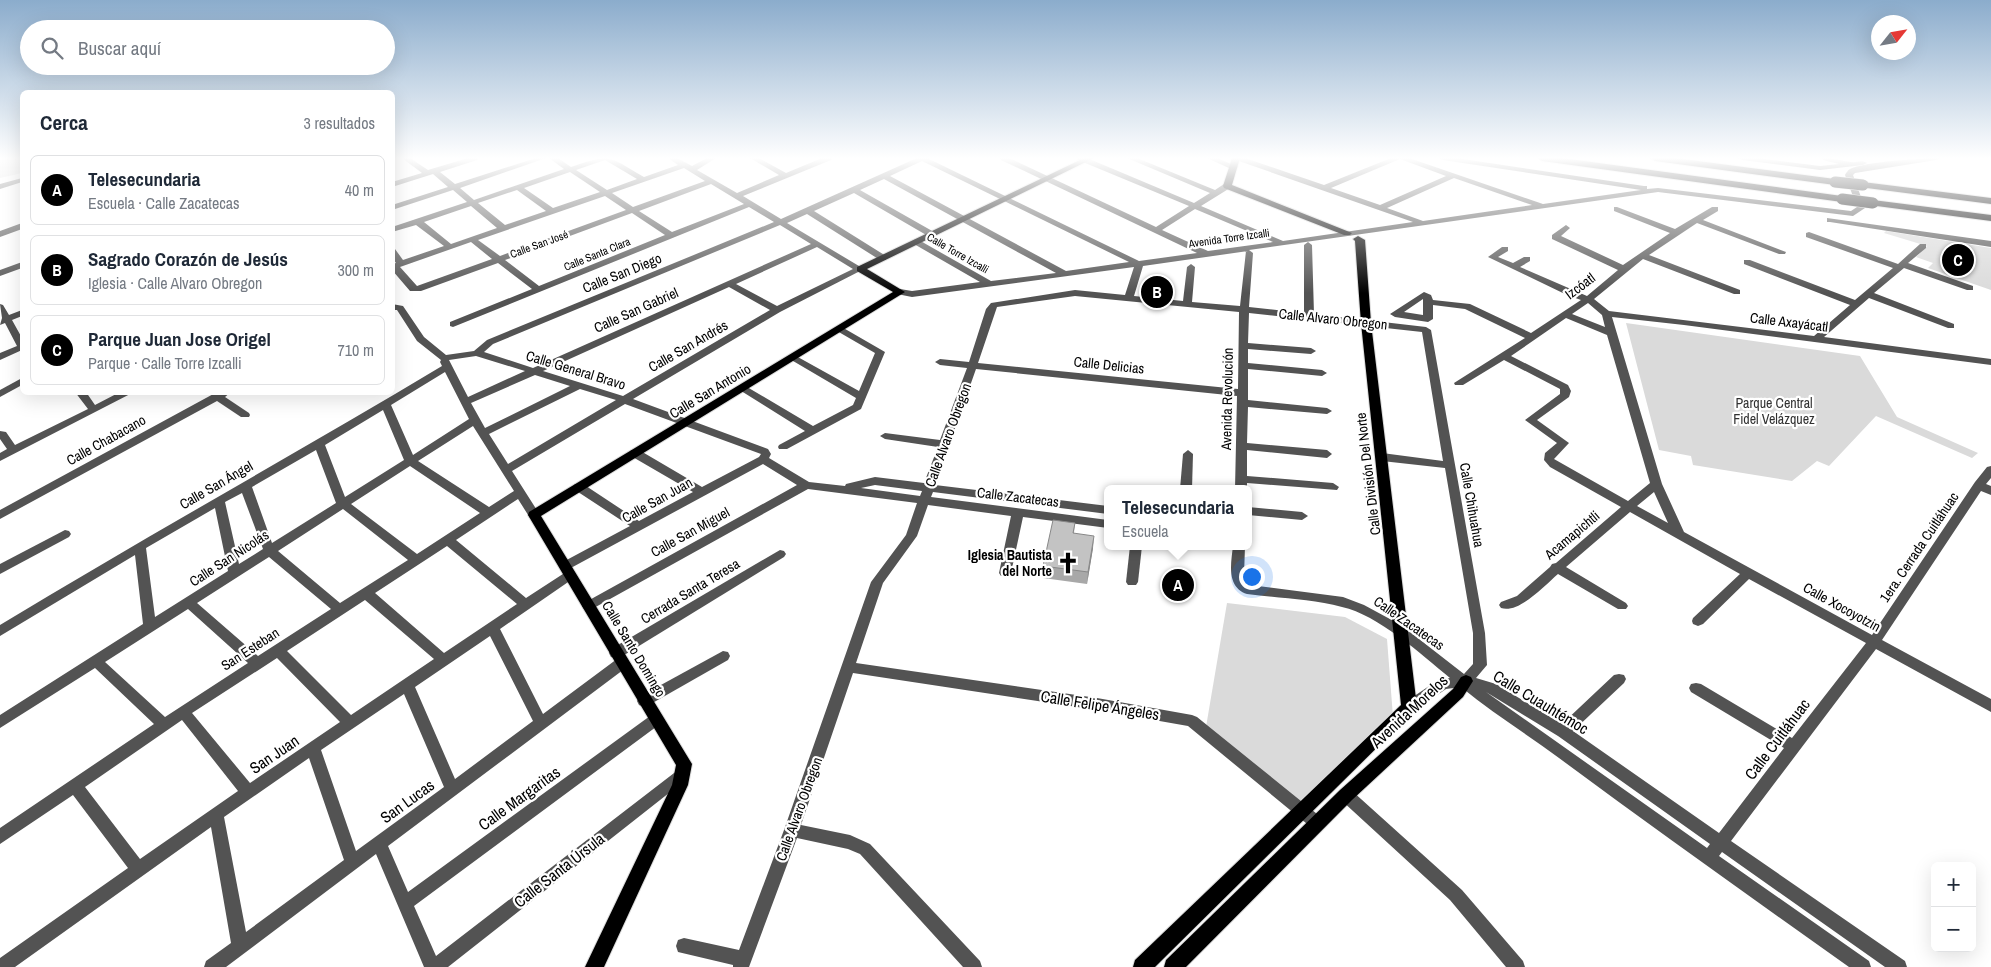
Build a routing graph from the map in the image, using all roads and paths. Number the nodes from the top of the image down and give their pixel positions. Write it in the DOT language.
graph roads {
  1 [pos="471,203"];
  2 [pos="475,203"];
  3 [pos="541,203"];
  4 [pos="574,203"];
  5 [pos="622,203"];
  6 [pos="651,203"];
  7 [pos="825,203"];
  8 [pos="877,203"];
  9 [pos="934,203"];
  10 [pos="992,203"];
  11 [pos="1017,203"];
  12 [pos="1101,203"];
  13 [pos="1185,203"];
  14 [pos="1199,203"];
  15 [pos="1270,203"];
  16 [pos="1366,203"];
  17 [pos="1391,203"];
  18 [pos="1535,203"];
  19 [pos="1564,203"];
  20 [pos="1721,203"];
  21 [pos="1765,203"];
  22 [pos="1859,203"];
  23 [pos="1874,203"];
  24 [pos="750,204"];
  25 [pos="1543,206"];
  26 [pos="1193,207"];
  27 [pos="1380,208"];
  28 [pos="1617,209"];
  29 [pos="1715,209"];
  30 [pos="632,210"];
  31 [pos="552,211"];
  32 [pos="808,211"];
  33 [pos="962,218"];
  34 [pos="1991,218"];
  35 [pos="1696,220"];
  36 [pos="418,221"];
  37 [pos="781,222"];
  38 [pos="1424,223"];
  39 [pos="20,227"];
  40 [pos="503,228"];
  41 [pos="1566,228"];
  42 [pos="395,229"];
  43 [pos="1156,230"];
  44 [pos="1676,232"];
  45 [pos="0,234"];
  46 [pos="931,234"];
  47 [pos="1347,234"];
  48 [pos="1809,235"];
  49 [pos="672,236"];
  50 [pos="472,239"];
  51 [pos="1358,239"];
  52 [pos="917,242"];
  53 [pos="1281,243"];
  54 [pos="818,244"];
  55 [pos="1991,244"];
  56 [pos="1308,245"];
  57 [pos="1923,246"];
  58 [pos="450,247"];
  59 [pos="1505,249"];
  60 [pos="1782,252"];
  61 [pos="1205,253"];
  62 [pos="1249,253"];
  63 [pos="1643,256"];
  64 [pos="883,258"];
  65 [pos="499,259"];
  66 [pos="1527,259"];
  67 [pos="1747,262"];
  68 [pos="1138,264"];
  69 [pos="1900,265"];
  70 [pos="20,266"];
  71 [pos="396,266"];
  72 [pos="1192,267"];
  73 [pos="1513,267"];
  74 [pos="860,269"];
  75 [pos="1624,269"];
  76 [pos="0,273"];
  77 [pos="1065,274"];
  78 [pos="988,283"];
  79 [pos="729,284"];
  80 [pos="1970,288"];
  81 [pos="540,290"];
  82 [pos="1737,292"];
  83 [pos="905,293"];
  84 [pos="1867,294"];
  85 [pos="1128,299"];
  86 [pos="1588,299"];
  87 [pos="1428,302"];
  88 [pos="1857,304"];
  89 [pos="1187,305"];
  90 [pos="0,307"];
  91 [pos="395,307"];
  92 [pos="777,310"];
  93 [pos="1244,310"];
  94 [pos="20,314"];
  95 [pos="1565,314"];
  96 [pos="1606,314"];
  97 [pos="1309,316"];
  98 [pos="4,321"];
  99 [pos="1366,323"];
  100 [pos="453,324"];
  101 [pos="1951,326"];
  102 [pos="840,329"];
  103 [pos="1426,330"];
  104 [pos="1613,334"];
  105 [pos="1531,337"];
  106 [pos="1816,339"];
  107 [pos="20,343"];
  108 [pos="1243,346"];
  109 [pos="20,347"];
  110 [pos="1311,351"];
  111 [pos="477,353"];
  112 [pos="1504,356"];
  113 [pos="0,357"];
  114 [pos="793,358"];
  115 [pos="446,362"];
  116 [pos="940,362"];
  117 [pos="1991,362"];
  118 [pos="973,364"];
  119 [pos="1243,366"];
  120 [pos="532,372"];
  121 [pos="1322,373"];
  122 [pos="20,382"];
  123 [pos="1459,383"];
  124 [pos="578,386"];
  125 [pos="743,389"];
  126 [pos="0,394"];
  127 [pos="82,395"];
  128 [pos="123,395"];
  129 [pos="222,395"];
  130 [pos="862,397"];
  131 [pos="1242,398"];
  132 [pos="624,400"];
  133 [pos="465,402"];
  134 [pos="385,404"];
  135 [pos="94,410"];
  136 [pos="1327,411"];
  137 [pos="245,415"];
  138 [pos="475,420"];
  139 [pos="688,423"];
  140 [pos="813,431"];
  141 [pos="483,433"];
  142 [pos="2,434"];
  143 [pos="886,436"];
  144 [pos="319,444"];
  145 [pos="944,444"];
  146 [pos="1241,446"];
  147 [pos="783,447"];
  148 [pos="13,450"];
  149 [pos="635,453"];
  150 [pos="1188,454"];
  151 [pos="1327,454"];
  152 [pos="764,455"];
  153 [pos="0,457"];
  154 [pos="1382,457"];
  155 [pos="410,461"];
  156 [pos="1450,465"];
  157 [pos="507,469"];
  158 [pos="1991,470"];
  159 [pos="1241,484"];
  160 [pos="1656,484"];
  161 [pos="245,485"];
  162 [pos="806,485"];
  163 [pos="1186,485"];
  164 [pos="1979,485"];
  165 [pos="579,486"];
  166 [pos="1333,487"];
  167 [pos="1991,491"];
  168 [pos="521,492"];
  169 [pos="702,492"];
  170 [pos="926,494"];
  171 [pos="1004,497"];
  172 [pos="219,500"];
  173 [pos="342,503"];
  174 [pos="1628,506"];
  175 [pos="1001,510"];
  176 [pos="1104,510"];
  177 [pos="1252,511"];
  178 [pos="1018,512"];
  179 [pos="489,513"];
  180 [pos="0,515"];
  181 [pos="534,515"];
  182 [pos="1302,516"];
  183 [pos="1104,523"];
  184 [pos="640,527"];
  185 [pos="65,534"];
  186 [pos="1679,535"];
  187 [pos="448,540"];
  188 [pos="140,546"];
  189 [pos="269,550"];
  190 [pos="1136,550"];
  191 [pos="1239,550"];
  192 [pos="780,554"];
  193 [pos="417,560"];
  194 [pos="1556,567"];
  195 [pos="0,570"];
  196 [pos="567,571"];
  197 [pos="234,572"];
  198 [pos="1005,573"];
  199 [pos="1748,573"];
  200 [pos="1132,582"];
  201 [pos="366,593"];
  202 [pos="188,602"];
  203 [pos="526,605"];
  204 [pos="1505,605"];
  205 [pos="588,606"];
  206 [pos="1622,606"];
  207 [pos="340,610"];
  208 [pos="1698,621"];
  209 [pos="150,626"];
  210 [pos="492,627"];
  211 [pos="0,631"];
  212 [pos="1402,634"];
  213 [pos="1874,642"];
  214 [pos="278,651"];
  215 [pos="723,656"];
  216 [pos="619,658"];
  217 [pos="444,660"];
  218 [pos="96,661"];
  219 [pos="258,664"];
  220 [pos="849,666"];
  221 [pos="1619,678"];
  222 [pos="1466,681"];
  223 [pos="407,685"];
  224 [pos="1696,688"];
  225 [pos="644,701"];
  226 [pos="1991,706"];
  227 [pos="1409,707"];
  228 [pos="183,712"];
  229 [pos="655,720"];
  230 [pos="0,722"];
  231 [pos="542,723"];
  232 [pos="350,724"];
  233 [pos="164,725"];
  234 [pos="1563,732"];
  235 [pos="1793,746"];
  236 [pos="313,748"];
  237 [pos="683,774"];
  238 [pos="75,786"];
  239 [pos="452,789"];
  240 [pos="248,792"];
  241 [pos="1346,795"];
  242 [pos="1303,810"];
  243 [pos="216,814"];
  244 [pos="1317,823"];
  245 [pos="792,830"];
  246 [pos="0,837"];
  247 [pos="379,843"];
  248 [pos="1719,843"];
  249 [pos="1708,858"];
  250 [pos="353,863"];
  251 [pos="138,869"];
  252 [pos="404,904"];
  253 [pos="240,946"];
  254 [pos="684,946"];
  255 [pos="742,963"];
  256 [pos="1,967"];
  257 [pos="212,967"];
  258 [pos="434,967"];
  259 [pos="594,967"];
  260 [pos="974,967"];
  261 [pos="1142,967"];
  262 [pos="1173,967"];
  263 [pos="1517,967"];
  264 [pos="1863,967"];
  265 [pos="1899,967"];
  1 -- 36 [label="street"];
  2 -- 40 [label="street"];
  3 -- 31 [label="street"];
  4 -- 31 [label="street"];
  5 -- 30 [label="street"];
  6 -- 30 [label="street, Calle San José"];
  7 -- 32 [label="street, Calle San Diego"];
  8 -- 46 [label="street"];
  9 -- 33 [label="street"];
  10 -- 33 [label="main road"];
  11 -- 68 [label="street"];
  12 -- 43 [label="street"];
  13 -- 26 [label="street"];
  14 -- 26 [label="street"];
  15 -- 47 [label="main road"];
  16 -- 27 [label="street"];
  17 -- 27 [label="street"];
  18 -- 25 [label="street"];
  19 -- 25 [label="street, Avenida Torre Izcalli"];
  20 -- 55 [label="street"];
  21 -- 22 [label="street, Avenida Torre Izcalli"];
  23 -- 34 [label="highway, bridge"];
  24 -- 37 [label="street"];
  24 -- 49 [label="street, Calle Santa Clara"];
  25 -- 38 [label="street, Avenida Torre Izcalli"];
  26 -- 43 [label="street"];
  26 -- 53 [label="street"];
  27 -- 38 [label="street"];
  28 -- 44 [label="street"];
  29 -- 35 [label="street, Izcóatl"];
  30 -- 49 [label="street"];
  30 -- 65 [label="street, Calle San José"];
  31 -- 40 [label="street"];
  32 -- 37 [label="street, Calle San Diego"];
  32 -- 64 [label="street"];
  33 -- 46 [label="main road"];
  33 -- 77 [label="street"];
  35 -- 44 [label="street, Izcóatl"];
  35 -- 60 [label="street"];
  36 -- 42 [label="street"];
  36 -- 58 [label="street"];
  37 -- 54 [label="street"];
  37 -- 111 [label="street, Calle San Diego"];
  38 -- 47 [label="street, Avenida Torre Izcalli"];
  39 -- 45 [label="street"];
  40 -- 50 [label="street"];
  41 -- 75 [label="street"];
  43 -- 61 [label="street"];
  44 -- 63 [label="street, Izcóatl"];
  46 -- 52 [label="main road"];
  47 -- 53 [label="street, Avenida Torre Izcalli"];
  48 -- 69 [label="street"];
  49 -- 81 [label="street, Calle Santa Clara"];
  50 -- 58 [label="street"];
  50 -- 65 [label="street"];
  51 -- 56 [label="street"];
  51 -- 99 [label="main road, Calle División Del Norte"];
  52 -- 64 [label="main road"];
  52 -- 78 [label="street, Calle Torre Izcalli"];
  53 -- 61 [label="street, Avenida Torre Izcalli"];
  54 -- 74 [label="street"];
  54 -- 79 [label="street, Calle San Gabriel"];
  56 -- 62 [label="street"];
  56 -- 97 [label="street"];
  57 -- 69 [label="street"];
  58 -- 71 [label="street"];
  59 -- 73 [label="street"];
  61 -- 68 [label="street, Avenida Torre Izcalli"];
  62 -- 68 [label="street"];
  62 -- 93 [label="street, Avenida Revolución"];
  63 -- 75 [label="street, Izcóatl"];
  63 -- 82 [label="street"];
  64 -- 74 [label="main road"];
  65 -- 71 [label="street, Calle San José"];
  65 -- 81 [label="street"];
  66 -- 73 [label="street"];
  67 -- 88 [label="street"];
  68 -- 77 [label="street, Avenida Torre Izcalli"];
  68 -- 85 [label="street"];
  69 -- 80 [label="street"];
  69 -- 84 [label="street"];
  70 -- 76 [label="street"];
  72 -- 89 [label="street"];
  73 -- 86 [label="street"];
  74 -- 83 [label="main road"];
  74 -- 92 [label="street, Calle San Andrés"];
  75 -- 86 [label="street, Izcóatl"];
  77 -- 78 [label="street, Avenida Torre Izcalli"];
  78 -- 83 [label="street, Avenida Torre Izcalli"];
  79 -- 92 [label="street"];
  79 -- 120 [label="street, Calle San Gabriel"];
  81 -- 100 [label="street, Calle Santa Clara"];
  83 -- 102 [label="main road, Calle San Antonio"];
  84 -- 88 [label="street"];
  84 -- 101 [label="street"];
  85 -- 89 [label="street, Calle Alvaro Obregon"];
  85 -- 118 [label="street, Calle Alvaro Obregon"];
  86 -- 95 [label="street, Izcóatl"];
  86 -- 96 [label="street"];
  87 -- 105 [label="street"];
  88 -- 106 [label="street"];
  89 -- 93 [label="street, Calle Alvaro Obregon"];
  90 -- 98 [label="street"];
  91 -- 115 [label="street"];
  92 -- 132 [label="street, Calle San Andrés"];
  93 -- 97 [label="street, Calle Alvaro Obregon"];
  93 -- 108 [label="street, Avenida Revolución"];
  94 -- 98 [label="street"];
  95 -- 104 [label="street"];
  95 -- 105 [label="street, Izcóatl"];
  96 -- 104 [label="street"];
  96 -- 106 [label="street, Calle Axayácatl"];
  97 -- 99 [label="street, Calle Alvaro Obregon"];
  98 -- 107 [label="street"];
  99 -- 103 [label="street, Calle Alvaro Obregon"];
  99 -- 154 [label="main road, Calle División Del Norte"];
  102 -- 114 [label="main road, Calle San Antonio"];
  102 -- 130 [label="street"];
  103 -- 156 [label="street, Calle Chihuahua"];
  104 -- 160 [label="street"];
  105 -- 112 [label="street, Izcóatl"];
  106 -- 117 [label="street, Calle Axayácatl"];
  108 -- 110 [label="street"];
  108 -- 119 [label="street, Avenida Revolución"];
  109 -- 113 [label="street"];
  111 -- 115 [label="street, Calle General Bravo"];
  111 -- 120 [label="street, Calle General Bravo"];
  112 -- 123 [label="street, Izcóatl"];
  112 -- 174 [label="street, Calle Xocoyotzin"];
  114 -- 125 [label="main road, Calle San Antonio"];
  114 -- 130 [label="street"];
  115 -- 133 [label="street, Calle Santo Domingo"];
  115 -- 134 [label="street, Calle San Ángel"];
  116 -- 118 [label="street, Calle Delicias"];
  118 -- 131 [label="street, Calle Delicias"];
  118 -- 145 [label="street, Calle Alvaro Obregon"];
  119 -- 121 [label="street"];
  119 -- 131 [label="street, Avenida Revolución"];
  120 -- 124 [label="street, Calle General Bravo"];
  120 -- 133 [label="street, Calle San Gabriel"];
  122 -- 126 [label="street"];
  124 -- 132 [label="street, Calle General Bravo"];
  124 -- 141 [label="street"];
  125 -- 139 [label="main road, Calle San Antonio"];
  125 -- 140 [label="street"];
  127 -- 135 [label="street"];
  128 -- 135 [label="street"];
  129 -- 137 [label="street"];
  129 -- 180 [label="street, Calle Chabacano"];
  130 -- 140 [label="street"];
  131 -- 136 [label="street, Calle Delicias"];
  131 -- 146 [label="street, Avenida Revolución"];
  132 -- 139 [label="street, Calle General Bravo"];
  132 -- 157 [label="street, Calle San Andrés"];
  133 -- 138 [label="street, Calle Santo Domingo"];
  134 -- 144 [label="street, Calle San Ángel"];
  134 -- 155 [label="street"];
  135 -- 148 [label="street"];
  138 -- 141 [label="street, Calle Santo Domingo"];
  138 -- 155 [label="street, Calle San Nicolás"];
  139 -- 149 [label="main road, Calle San Antonio"];
  139 -- 152 [label="street, Calle General Bravo"];
  140 -- 147 [label="street"];
  141 -- 157 [label="street, Calle Santo Domingo"];
  142 -- 148 [label="street"];
  143 -- 145 [label="street"];
  144 -- 161 [label="street, Calle San Ángel"];
  144 -- 173 [label="street"];
  145 -- 170 [label="street, Calle Alvaro Obregon"];
  146 -- 151 [label="street"];
  146 -- 159 [label="street, Avenida Revolución"];
  148 -- 153 [label="street"];
  149 -- 165 [label="main road, Calle San Antonio"];
  149 -- 169 [label="street"];
  150 -- 163 [label="street"];
  152 -- 162 [label="street, Calle General Bravo"];
  152 -- 169 [label="street, Calle San Juan"];
  154 -- 156 [label="street"];
  154 -- 212 [label="main road, Calle División Del Norte"];
  155 -- 173 [label="street, Calle San Nicolás"];
  155 -- 179 [label="street"];
  156 -- 222 [label="street, Calle Chihuahua"];
  157 -- 168 [label="street, Calle Santo Domingo"];
  158 -- 164 [label="street, 1era. Cerrada Cuitláhuac"];
  159 -- 166 [label="street"];
  160 -- 174 [label="street, Acamapichtli"];
  160 -- 186 [label="street"];
  161 -- 172 [label="street, Calle San Ángel"];
  161 -- 189 [label="street"];
  162 -- 170 [label="street"];
  162 -- 205 [label="street, Calle San Miguel"];
  164 -- 167 [label="street"];
  164 -- 213 [label="street, 1era. Cerrada Cuitláhuac"];
  165 -- 181 [label="main road, Calle San Antonio"];
  165 -- 184 [label="street"];
  168 -- 179 [label="street, San Esteban"];
  168 -- 181 [label="street, Calle Santo Domingo"];
  169 -- 184 [label="street, Calle San Juan"];
  170 -- 171 [label="street, Calle Zacatecas"];
  170 -- 175 [label="street, Calle Zacatecas"];
  170 -- 220 [label="street, Calle Alvaro Obregon"];
  171 -- 175 [label="street"];
  171 -- 176 [label="street, Calle Zacatecas"];
  172 -- 188 [label="street, Calle San Ángel"];
  172 -- 197 [label="street"];
  173 -- 189 [label="street, Calle San Nicolás"];
  173 -- 193 [label="street"];
  174 -- 186 [label="street, Calle Xocoyotzin"];
  174 -- 194 [label="street, Acamapichtli"];
  175 -- 178 [label="street, Calle Zacatecas"];
  177 -- 182 [label="street"];
  178 -- 183 [label="street, Calle Zacatecas"];
  178 -- 198 [label="street"];
  179 -- 187 [label="street, San Esteban"];
  181 -- 196 [label="main road, Calle Santo Domingo"];
  184 -- 196 [label="street, Calle San Juan"];
  185 -- 195 [label="street"];
  186 -- 199 [label="street, Calle Xocoyotzin"];
  187 -- 193 [label="street, San Esteban"];
  187 -- 203 [label="street"];
  188 -- 209 [label="street"];
  188 -- 211 [label="street, Calle San Ángel"];
  189 -- 197 [label="street, Calle San Nicolás"];
  189 -- 207 [label="street"];
  190 -- 200 [label="street"];
  191 -- 212 [label="street, Calle Zacatecas"];
  192 -- 216 [label="street, Cerrada Santa Teresa"];
  193 -- 201 [label="street, San Esteban"];
  194 -- 204 [label="street, Acamapichtli"];
  194 -- 206 [label="street"];
  196 -- 203 [label="street, San Juan"];
  196 -- 205 [label="main road, Calle Santo Domingo"];
  197 -- 202 [label="street, Calle San Nicolás"];
  199 -- 208 [label="street"];
  199 -- 213 [label="street, Calle Xocoyotzin"];
  201 -- 207 [label="street, San Esteban"];
  201 -- 217 [label="street"];
  202 -- 209 [label="street, Calle San Nicolás"];
  202 -- 219 [label="street"];
  203 -- 210 [label="street, San Juan"];
  205 -- 216 [label="main road, Calle Santo Domingo"];
  207 -- 214 [label="street, San Esteban"];
  209 -- 218 [label="street, Calle San Nicolás"];
  210 -- 217 [label="street, San Juan"];
  210 -- 231 [label="street"];
  212 -- 222 [label="street, Calle Zacatecas"];
  212 -- 227 [label="main road, Calle División Del Norte"];
  213 -- 226 [label="street, Calle Xocoyotzin"];
  213 -- 235 [label="street, Calle Cuitláhuac"];
  214 -- 219 [label="street, San Esteban"];
  214 -- 232 [label="street"];
  215 -- 225 [label="street"];
  216 -- 225 [label="main road, Calle Santo Domingo"];
  216 -- 231 [label="street, San Lucas"];
  217 -- 223 [label="street, San Juan"];
  218 -- 230 [label="street, Calle San Nicolás"];
  218 -- 233 [label="street"];
  219 -- 228 [label="street, San Esteban"];
  220 -- 242 [label="street, Calle Felipe Ángeles"];
  220 -- 245 [label="street, Calle Alvaro Obregon"];
  221 -- 234 [label="street"];
  222 -- 227 [label="street, Avenida Morelos"];
  222 -- 234 [label="street, Calle Cuauhtémoc"];
  222 -- 241 [label="main road, Avenida Morelos"];
  222 -- 249 [label="street, Calle Cuauhtémoc"];
  223 -- 232 [label="street, San Juan"];
  223 -- 239 [label="street"];
  224 -- 235 [label="street"];
  225 -- 229 [label="main road, Calle Santo Domingo"];
  227 -- 242 [label="main road, Avenida Morelos"];
  228 -- 233 [label="street, San Esteban"];
  228 -- 240 [label="street"];
  229 -- 237 [label="main road, Calle Santo Domingo"];
  229 -- 252 [label="street, Calle Margaritas"];
  231 -- 239 [label="street, San Lucas"];
  232 -- 236 [label="street, San Juan"];
  233 -- 238 [label="street, San Esteban"];
  234 -- 248 [label="street, Calle Cuauhtémoc"];
  235 -- 248 [label="street, Calle Cuitláhuac"];
  236 -- 240 [label="street, San Juan"];
  236 -- 250 [label="street"];
  237 -- 258 [label="street, Calle Santa Úrsula"];
  237 -- 259 [label="main road"];
  238 -- 246 [label="street, San Esteban"];
  238 -- 251 [label="street"];
  239 -- 247 [label="street, San Lucas"];
  240 -- 243 [label="street, San Juan"];
  241 -- 244 [label="main road, Avenida Morelos"];
  241 -- 263 [label="street"];
  242 -- 244 [label="street, Calle Felipe Ángeles"];
  242 -- 261 [label="main road, Avenida Morelos"];
  243 -- 251 [label="street, San Juan"];
  243 -- 253 [label="street"];
  244 -- 262 [label="main road, Avenida Morelos"];
  245 -- 255 [label="street, Calle Alvaro Obregon"];
  245 -- 260 [label="street"];
  247 -- 250 [label="street, San Lucas"];
  247 -- 252 [label="street"];
  248 -- 249 [label="street, Calle Cuitláhuac"];
  248 -- 265 [label="street, Calle Cuauhtémoc"];
  249 -- 264 [label="street, Calle Cuauhtémoc"];
  250 -- 253 [label="street, San Lucas"];
  251 -- 256 [label="street, San Juan"];
  252 -- 258 [label="street"];
  253 -- 257 [label="street, San Lucas"];
  254 -- 255 [label="street"];
}
